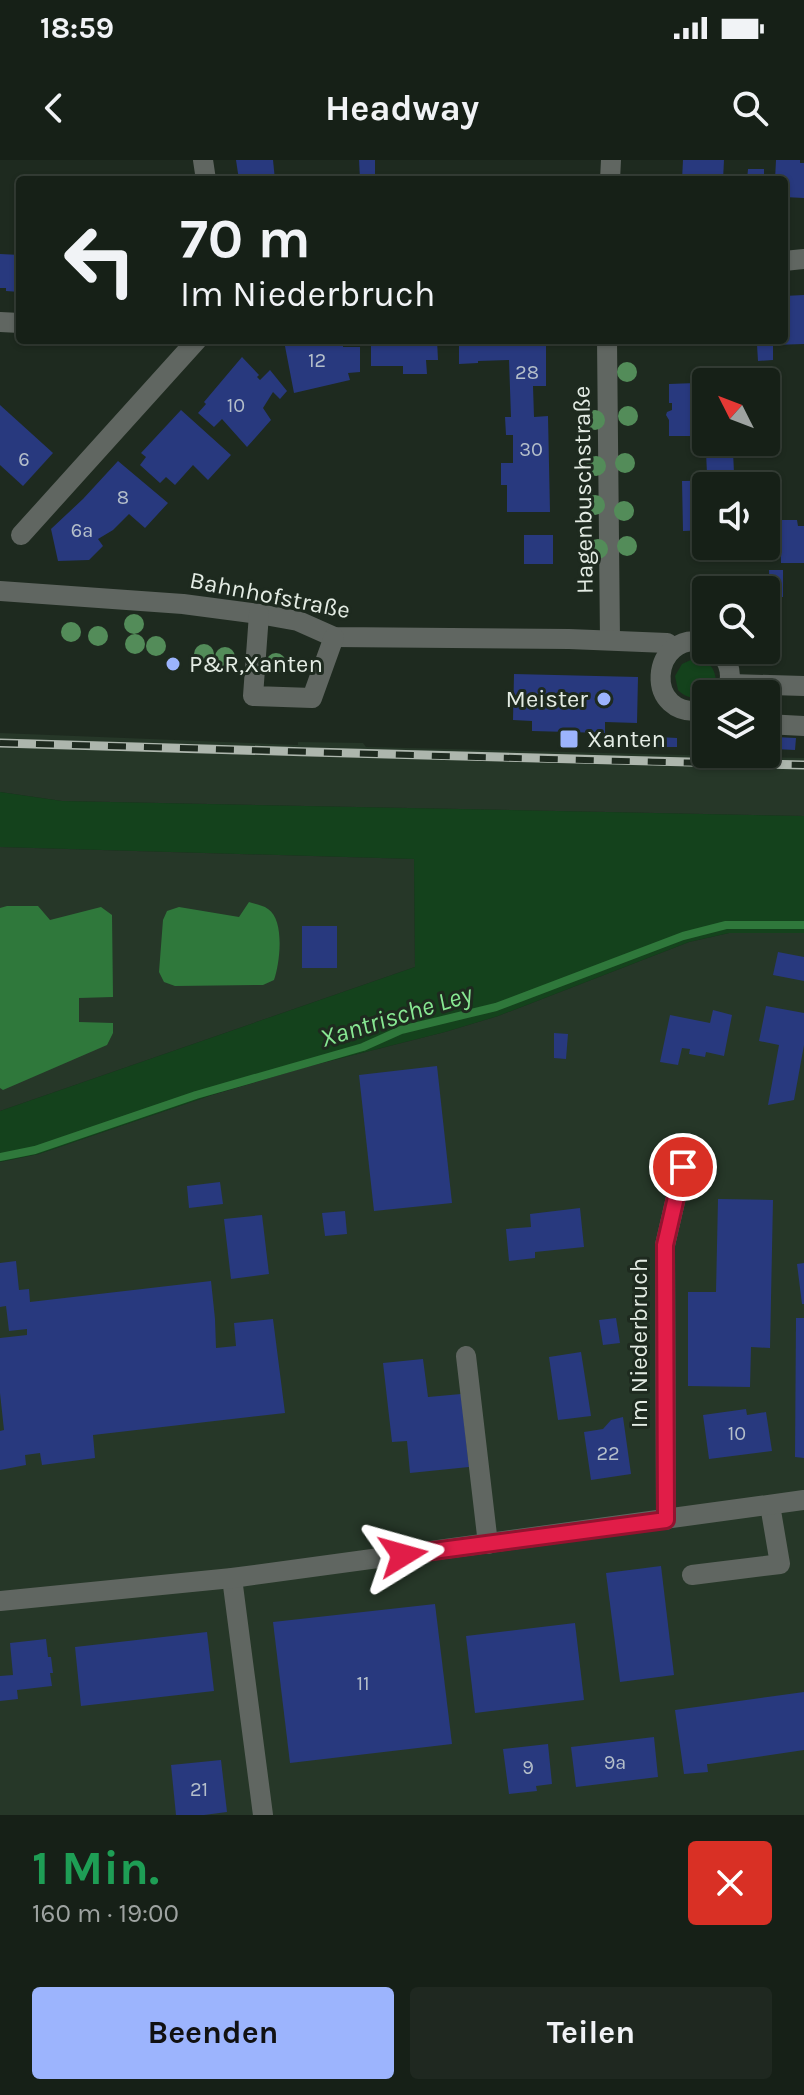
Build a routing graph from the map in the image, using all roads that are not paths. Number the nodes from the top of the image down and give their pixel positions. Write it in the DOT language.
graph roads {
  1 [pos="193,344"];
  2 [pos="607,344"];
  3 [pos="21,535"];
  4 [pos="0,591"];
  5 [pos="259,614"];
  6 [pos="334,637"];
  7 [pos="610,640"];
  8 [pos="692,642"];
  9 [pos="674,648"];
  10 [pos="804,686"];
  11 [pos="780,687"];
  12 [pos="692,711"];
  13 [pos="780,725"];
  14 [pos="804,726"];
  15 [pos="683,1167"];
  16 [pos="466,1356"];
  17 [pos="804,1500"];
  18 [pos="770,1505"];
  19 [pos="666,1520"];
  20 [pos="488,1544"];
  21 [pos="692,1575"];
  22 [pos="232,1578"];
  23 [pos="0,1601"];
  24 [pos="263,1815"];
  1 -- 3 [label="street"];
  2 -- 7 [label="street, Hagenbuschstraße"];
  4 -- 5 [label="street, Bahnhofstraße"];
  5 -- 6 [label="street, Bahnhofstraße"];
  5 -- 6 [label="street"];
  6 -- 7 [label="street, Bahnhofstraße"];
  7 -- 9 [label="street, Bahnhofstraße"];
  8 -- 9 [label="street, Bahnhofstraße"];
  9 -- 12 [label="street"];
  10 -- 11 [label="street"];
  13 -- 14 [label="street"];
  15 -- 19 [label="street, Im Niederbruch"];
  16 -- 20 [label="street"];
  17 -- 18 [label="street"];
  18 -- 19 [label="street"];
  18 -- 21 [label="street"];
  19 -- 20 [label="street"];
  20 -- 22 [label="street"];
  22 -- 23 [label="street"];
  22 -- 24 [label="street"];
}
